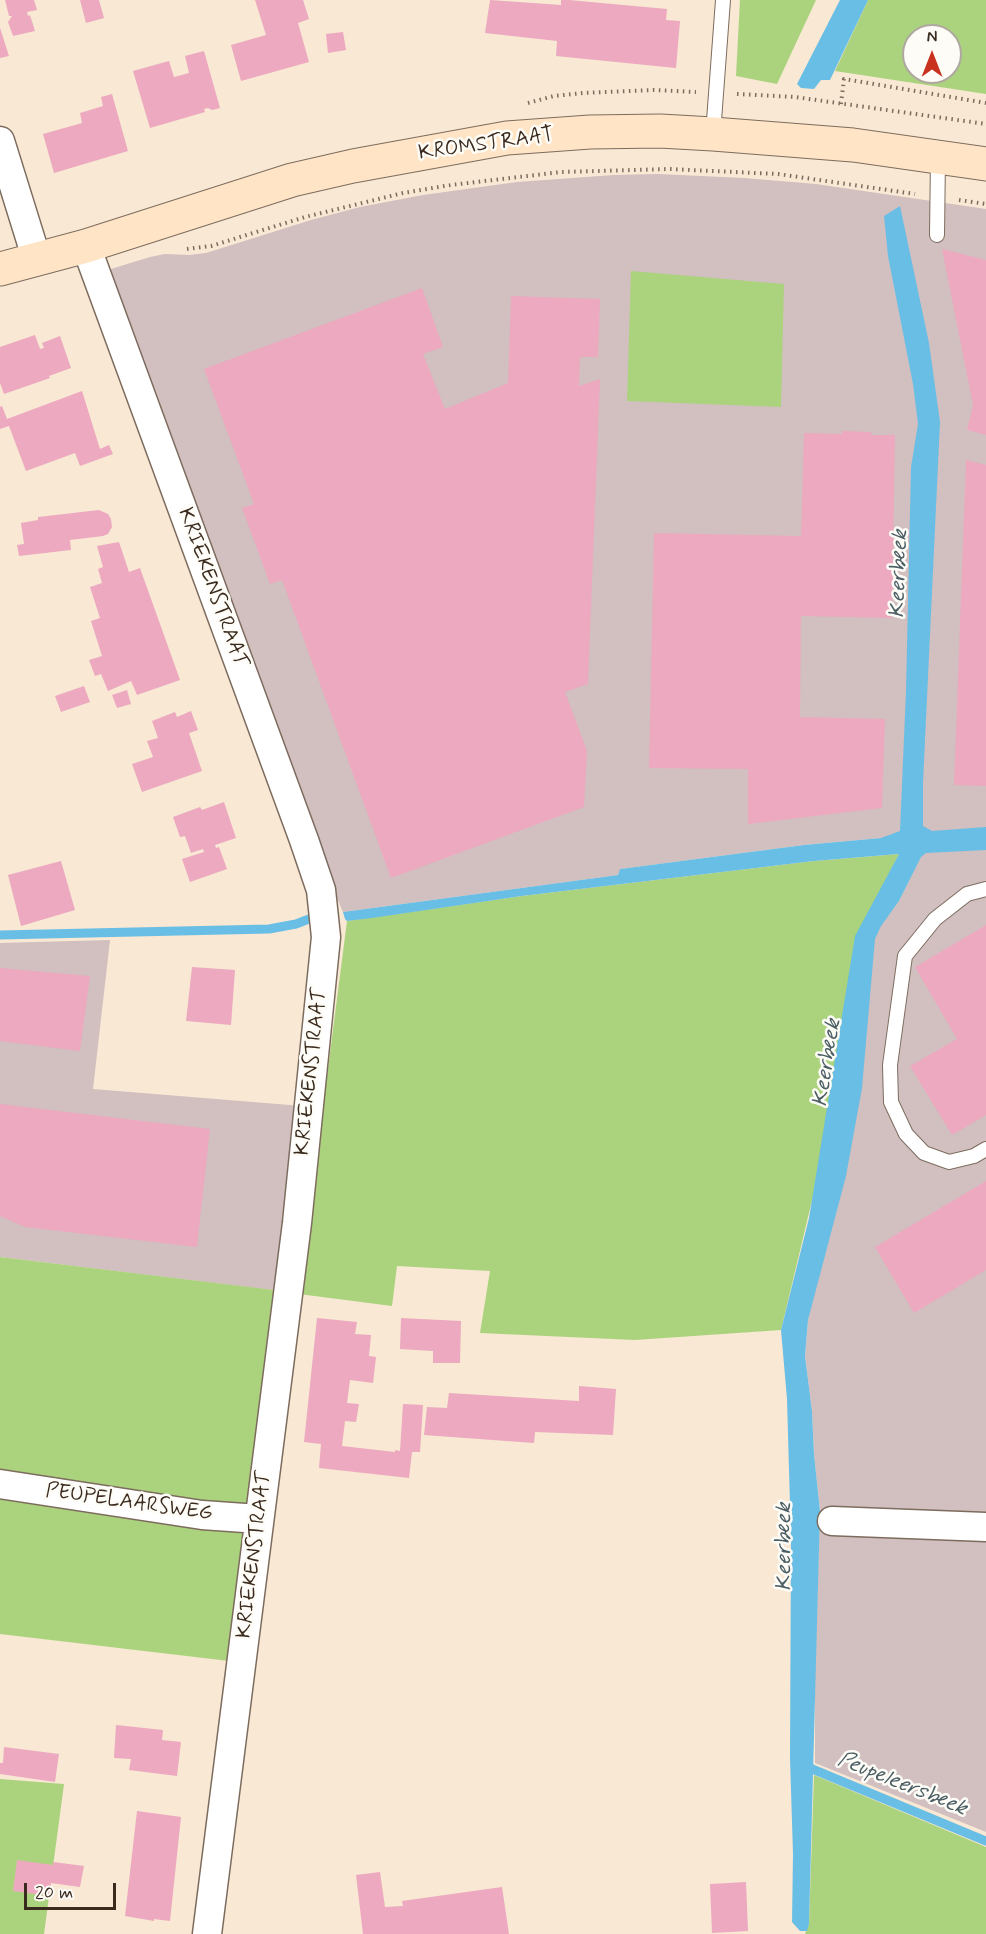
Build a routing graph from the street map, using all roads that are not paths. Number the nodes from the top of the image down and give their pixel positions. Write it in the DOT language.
graph roads {
  1 [pos="723,0"];
  2 [pos="713,134"];
  3 [pos="0,141"];
  4 [pos="938,157"];
  5 [pos="986,164"];
  6 [pos="937,235"];
  7 [pos="86,246"];
  8 [pos="37,260"];
  9 [pos="0,269"];
  10 [pos="986,889"];
  11 [pos="986,1149"];
  12 [pos="0,1484"];
  13 [pos="259,1519"];
  14 [pos="832,1521"];
  15 [pos="986,1527"];
  16 [pos="207,1934"];
  1 -- 2 [label="lane"];
  2 -- 4 [label="main road, KROMSTRAAT"];
  2 -- 7 [label="main road, KROMSTRAAT"];
  3 -- 8 [label="street"];
  4 -- 5 [label="main road, KROMSTRAAT"];
  4 -- 6 [label="lane"];
  7 -- 8 [label="main road, KROMSTRAAT"];
  7 -- 13 [label="street, KRIEKENSTRAAT"];
  8 -- 9 [label="main road, KROMSTRAAT"];
  10 -- 11 [label="lane"];
  12 -- 13 [label="street, PEUPELAARSWEG"];
  13 -- 16 [label="street, KRIEKENSTRAAT"];
  14 -- 15 [label="street"];
}
